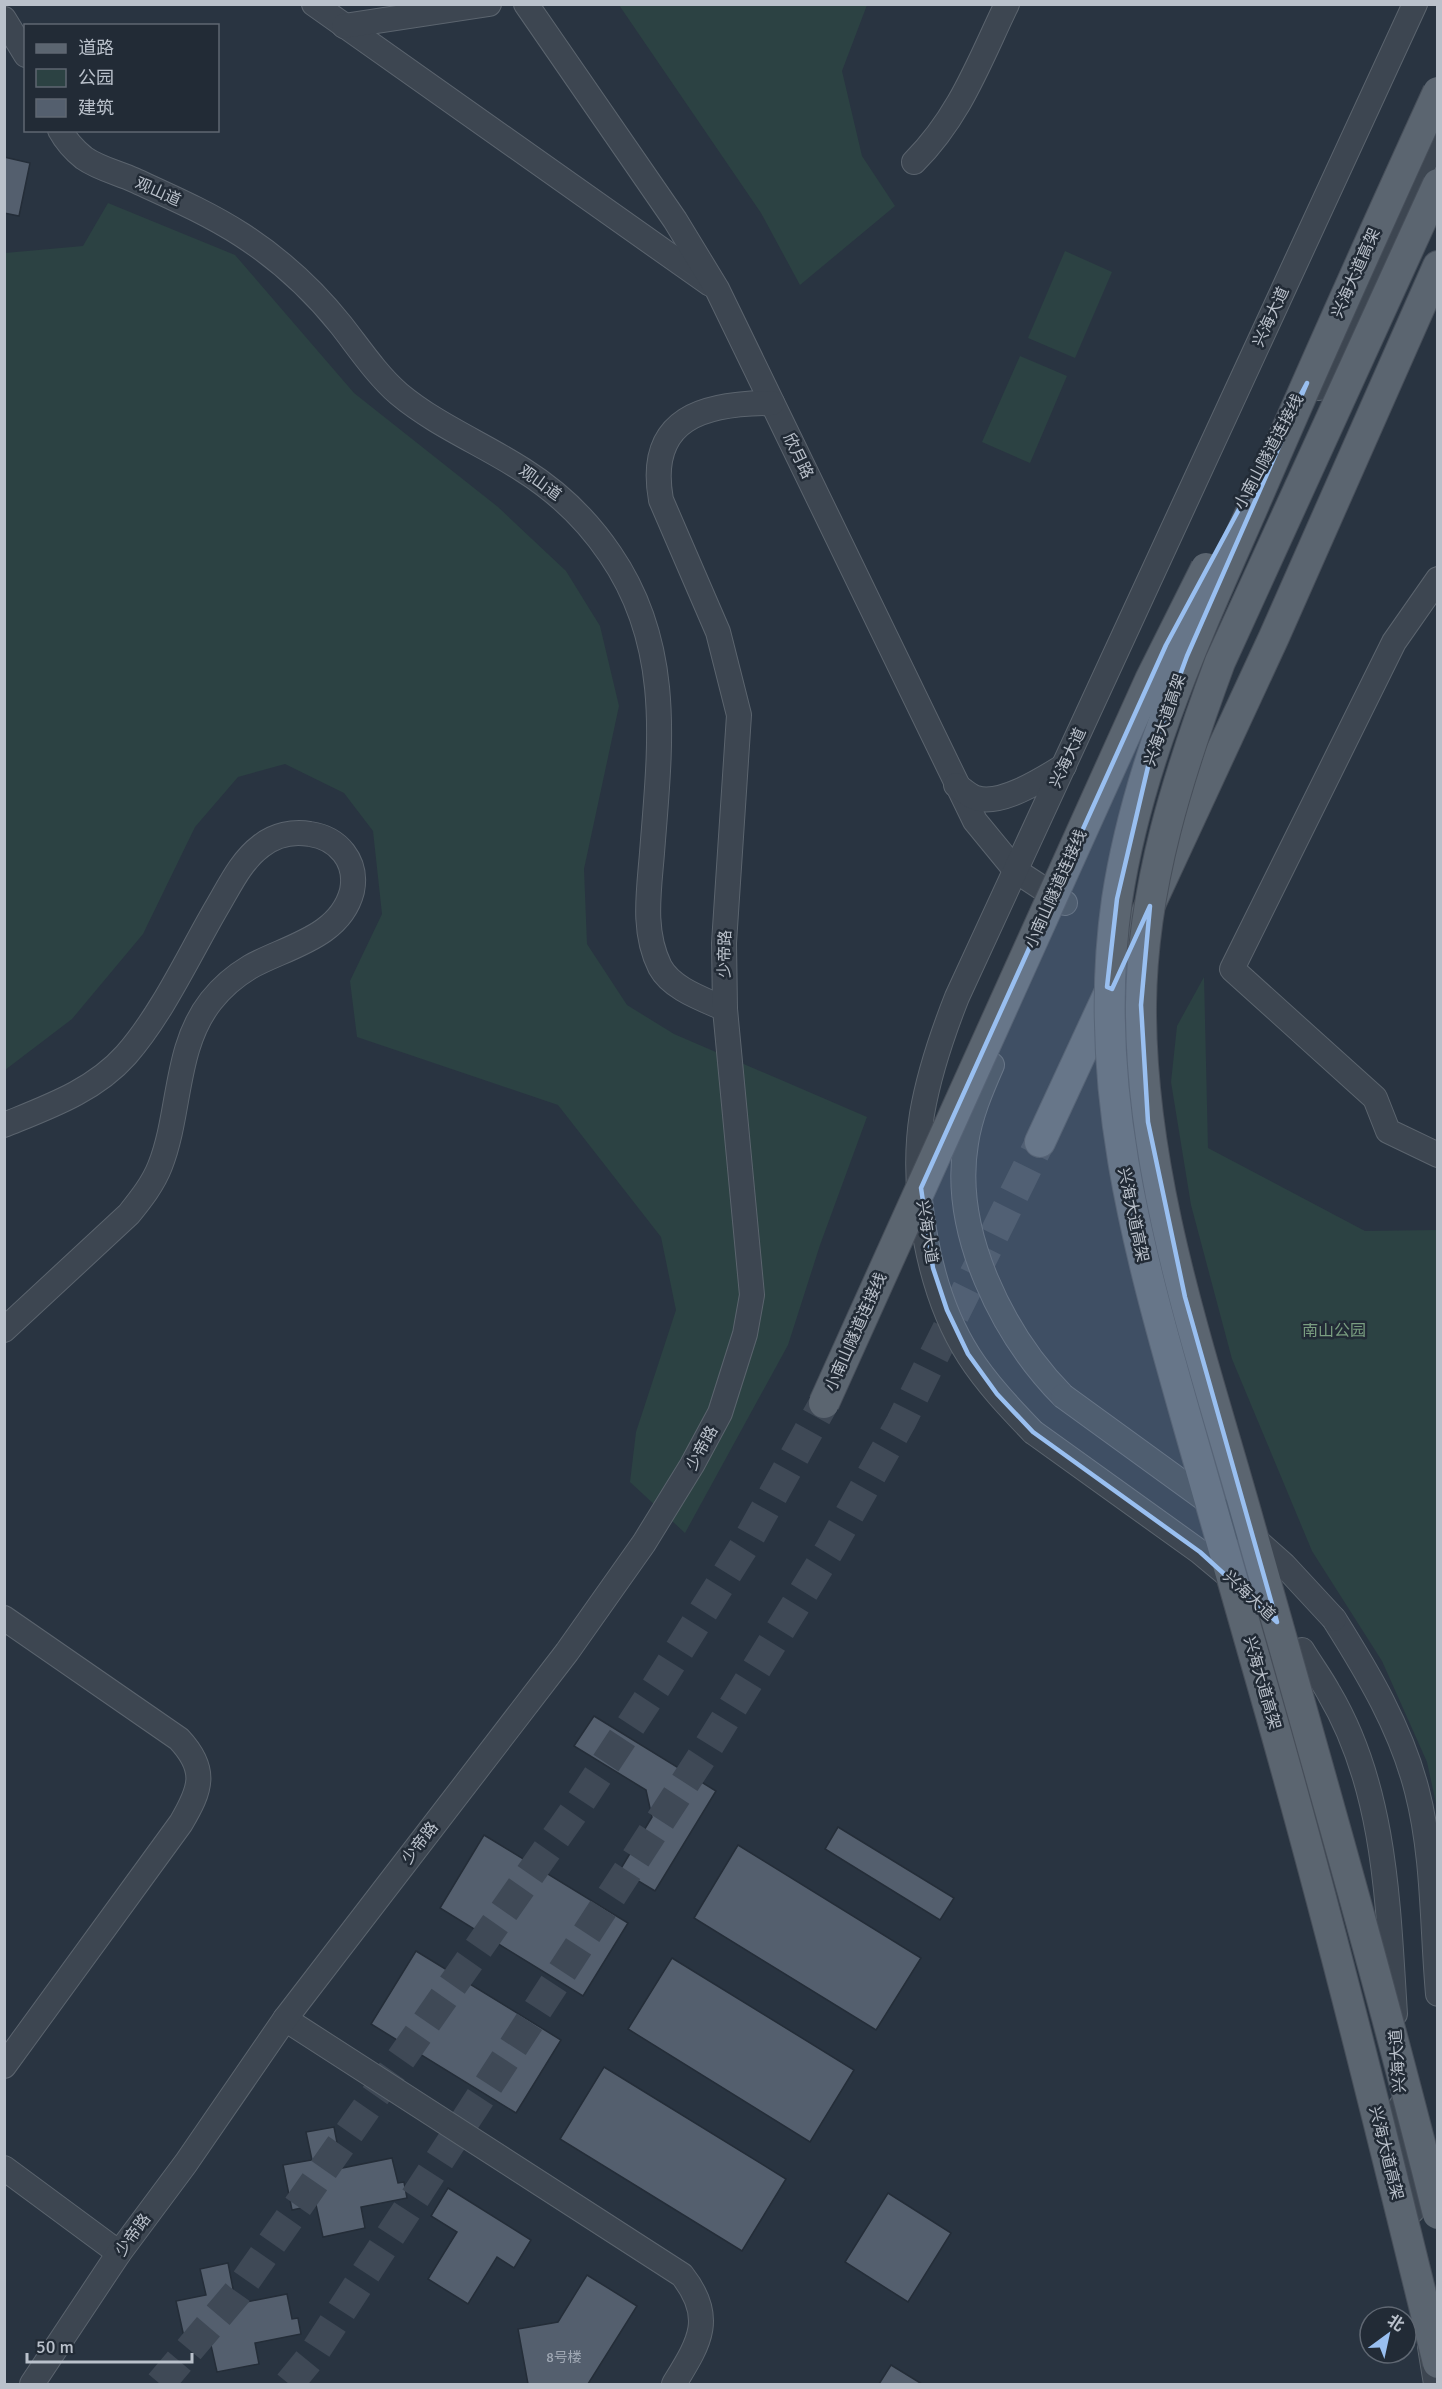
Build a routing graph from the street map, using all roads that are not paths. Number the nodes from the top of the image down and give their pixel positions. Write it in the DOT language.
graph roads {
  1 [pos="314,4"];
  2 [pos="489,4"];
  3 [pos="526,4"];
  4 [pos="1007,4"];
  5 [pos="1415,4"];
  6 [pos="4,19"];
  7 [pos="344,26"];
  8 [pos="24,51"];
  9 [pos="1437,92"];
  10 [pos="61,132"];
  11 [pos="1437,134"];
  12 [pos="914,162"];
  13 [pos="1437,184"];
  14 [pos="1437,266"];
  15 [pos="717,289"];
  16 [pos="1306,384"];
  17 [pos="772,403"];
  18 [pos="1437,579"];
  19 [pos="1064,766"];
  20 [pos="956,785"];
  21 [pos="1016,871"];
  22 [pos="1065,903"];
  23 [pos="725,1009"];
  24 [pos="4,1125"];
  25 [pos="1040,1142"];
  26 [pos="1437,1155"];
  27 [pos="4,1330"];
  28 [pos="824,1403"];
  29 [pos="4,1618"];
  30 [pos="1437,1994"];
  31 [pos="285,2019"];
  32 [pos="4,2066"];
  33 [pos="4,2168"];
  34 [pos="1437,2214"];
  35 [pos="119,2253"];
  36 [pos="1437,2363"];
  37 [pos="32,2385"];
  38 [pos="674,2385"];
  39 [pos="1437,2385"];
  1 -- 7 [label="street"];
  2 -- 7 [label="street"];
  3 -- 15 [label="street, 欣月路"];
  4 -- 12 [label="street"];
  5 -- 19 [label="street, 兴海大道"];
  6 -- 8 [label="street"];
  7 -- 15 [label="street"];
  9 -- 16 [label="main road, 兴海大道高架, bridge"];
  10 -- 23 [label="street, 观山道"];
  11 -- 22 [label="street"];
  13 -- 34 [label="main road, 兴海大道高架, bridge"];
  14 -- 25 [label="main road"];
  15 -- 17 [label="street, 欣月路"];
  16 -- 28 [label="main road, 小南山隧道连接线, bridge"];
  16 -- 36 [label="main road, 兴海大道高架, bridge"];
  17 -- 20 [label="street, 欣月路"];
  17 -- 23 [label="street, 少帝路"];
  18 -- 26 [label="street"];
  19 -- 20 [label="street"];
  19 -- 21 [label="street, 兴海大道"];
  20 -- 21 [label="street, 欣月路"];
  21 -- 22 [label="street, 欣月路"];
  21 -- 39 [label="street, 兴海大道, bridge"];
  22 -- 30 [label="street, bridge"];
  23 -- 31 [label="street, 少帝路"];
  24 -- 27 [label="street"];
  29 -- 32 [label="street"];
  31 -- 35 [label="street, 少帝路"];
  31 -- 38 [label="street"];
  33 -- 35 [label="street"];
  35 -- 37 [label="street, 少帝路"];
}
